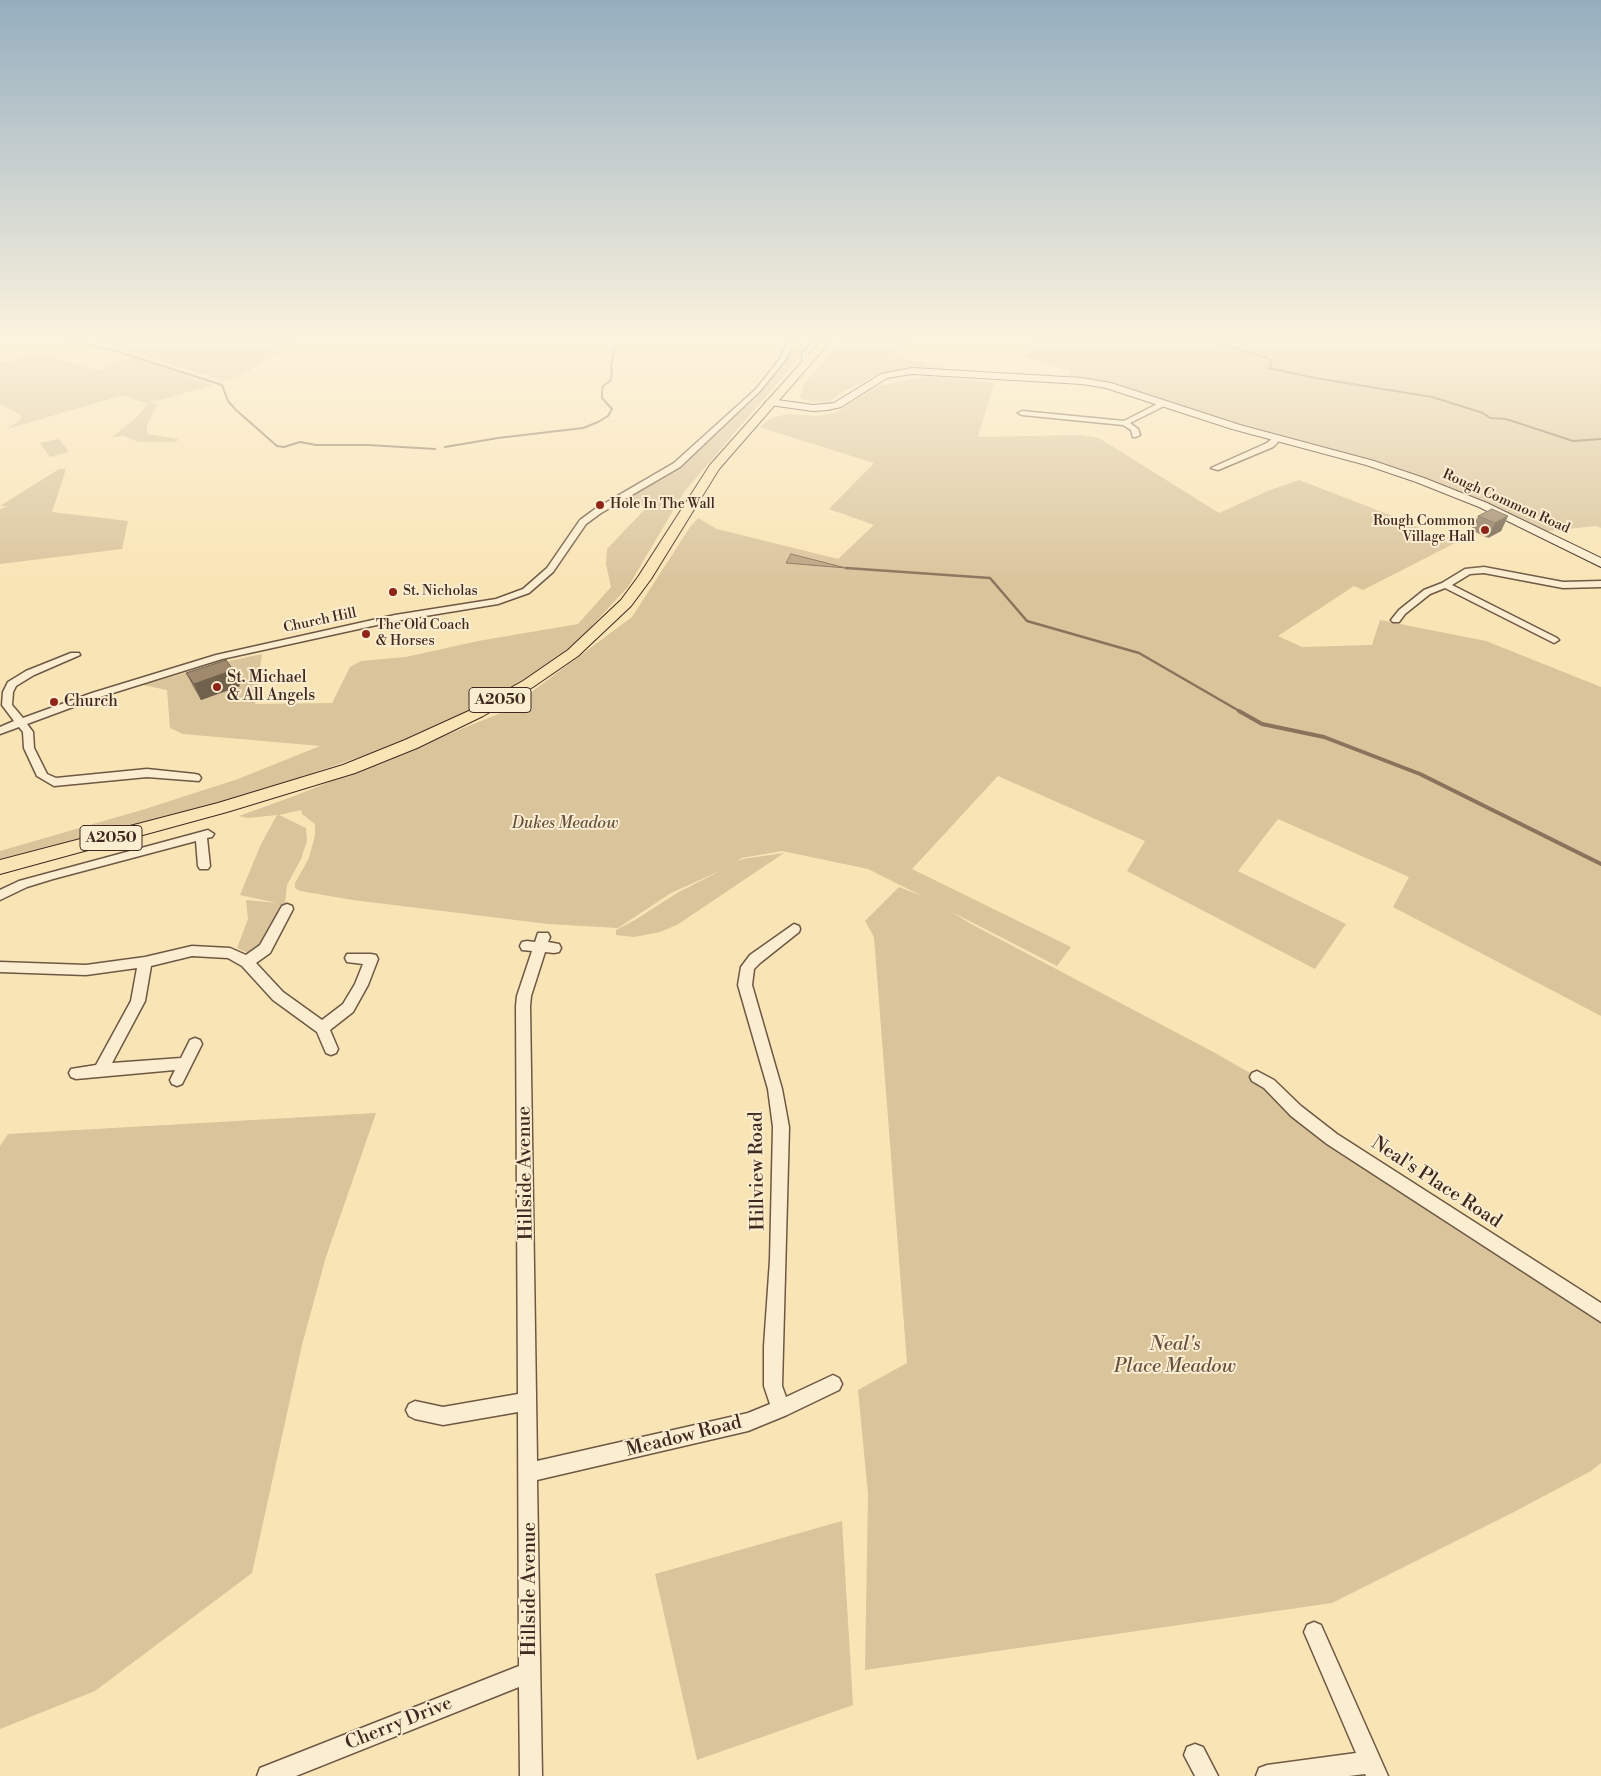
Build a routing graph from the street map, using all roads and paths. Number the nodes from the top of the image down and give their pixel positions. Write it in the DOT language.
graph roads {
  1 [pos="727,419"];
  2 [pos="755,419"];
  3 [pos="1081,419"];
  4 [pos="1134,419"];
  5 [pos="1212,419"];
  6 [pos="1126,423"];
  7 [pos="1136,435"];
  8 [pos="1278,438"];
  9 [pos="1215,468"];
  10 [pos="1601,563"];
  11 [pos="1601,584"];
  12 [pos="1445,585"];
  13 [pos="1591,585"];
  14 [pos="1601,588"];
  15 [pos="1396,620"];
  16 [pos="1554,640"];
  17 [pos="75,655"];
  18 [pos="22,722"];
  19 [pos="0,731"];
  20 [pos="195,778"];
  21 [pos="204,866"];
  22 [pos="0,867"];
  23 [pos="0,895"];
  24 [pos="287,909"];
  25 [pos="794,929"];
  26 [pos="541,945"];
  27 [pos="352,958"];
  28 [pos="145,962"];
  29 [pos="247,962"];
  30 [pos="0,967"];
  31 [pos="322,1028"];
  32 [pos="195,1044"];
  33 [pos="331,1049"];
  34 [pos="185,1064"];
  35 [pos="101,1070"];
  36 [pos="76,1073"];
  37 [pos="1257,1076"];
  38 [pos="177,1080"];
  39 [pos="1601,1313"];
  40 [pos="833,1384"];
  41 [pos="528,1401"];
  42 [pos="781,1409"];
  43 [pos="415,1410"];
  44 [pos="529,1472"];
  45 [pos="1314,1632"];
  46 [pos="530,1672"];
  47 [pos="1195,1755"];
  48 [pos="1374,1769"];
  49 [pos="268,1776"];
  50 [pos="530,1776"];
  51 [pos="1207,1776"];
  52 [pos="1267,1776"];
  1 -- 18 [label="street, Church Hill"];
  2 -- 22 [label="main road, A2050"];
  3 -- 6 [label="street"];
  4 -- 6 [label="street"];
  5 -- 8 [label="street, Rough Common Road"];
  6 -- 7 [label="street"];
  8 -- 9 [label="street"];
  8 -- 10 [label="street, Rough Common Road"];
  11 -- 13 [label="street"];
  12 -- 13 [label="street"];
  12 -- 15 [label="street"];
  12 -- 16 [label="street"];
  13 -- 14 [label="street"];
  17 -- 18 [label="street"];
  18 -- 19 [label="street, Church Hill"];
  18 -- 20 [label="street"];
  21 -- 23 [label="street"];
  24 -- 29 [label="street"];
  25 -- 42 [label="street, Hillview Road"];
  26 -- 41 [label="street, Hillside Avenue"];
  27 -- 31 [label="street"];
  28 -- 29 [label="street"];
  28 -- 30 [label="street"];
  28 -- 35 [label="street"];
  29 -- 31 [label="street"];
  31 -- 33 [label="street"];
  32 -- 34 [label="street"];
  34 -- 35 [label="street"];
  34 -- 38 [label="street"];
  35 -- 36 [label="street"];
  37 -- 39 [label="street, Neal's Place Road"];
  40 -- 42 [label="street, Meadow Road"];
  41 -- 43 [label="street"];
  41 -- 44 [label="street, Hillside Avenue"];
  42 -- 44 [label="street, Meadow Road"];
  44 -- 46 [label="street, Hillside Avenue"];
  45 -- 48 [label="street"];
  46 -- 49 [label="street, Cherry Drive"];
  46 -- 50 [label="street, Hillside Avenue"];
  47 -- 51 [label="street"];
  48 -- 52 [label="street"];
}
